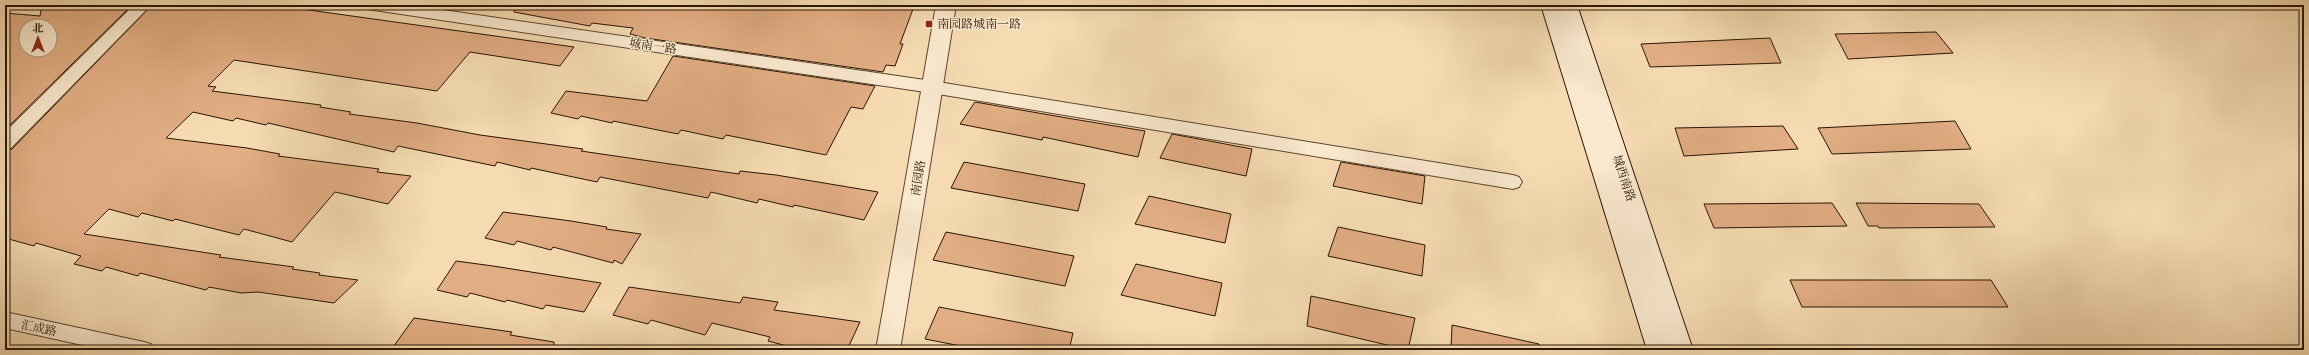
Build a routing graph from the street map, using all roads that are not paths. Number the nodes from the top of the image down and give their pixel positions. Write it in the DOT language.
graph roads {
  1 [pos="143,5"];
  2 [pos="374,5"];
  3 [pos="946,5"];
  4 [pos="1551,5"];
  5 [pos="1567,5"];
  6 [pos="932,87"];
  7 [pos="5,143"];
  8 [pos="1513,182"];
  9 [pos="5,320"];
  10 [pos="144,350"];
  11 [pos="888,350"];
  12 [pos="1658,350"];
  13 [pos="1681,350"];
  1 -- 7 [label="street"];
  2 -- 6 [label="street, 城南一路"];
  3 -- 6 [label="main road, 南园路"];
  4 -- 12 [label="main road, 城西南路"];
  5 -- 13 [label="main road, 城西南路"];
  6 -- 8 [label="street, 城南一路"];
  6 -- 11 [label="main road, 南园路"];
  9 -- 10 [label="street, 汇成路"];
}
